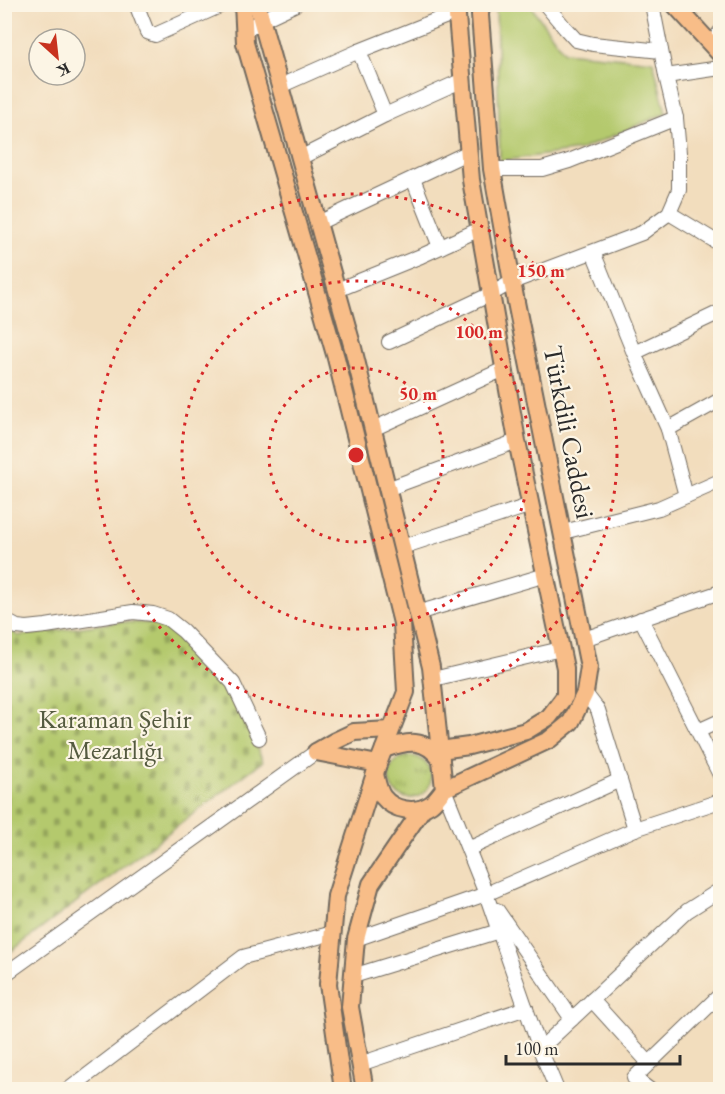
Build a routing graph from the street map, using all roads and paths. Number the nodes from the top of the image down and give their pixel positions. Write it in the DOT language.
graph roads {
  1 [pos="136,4"];
  2 [pos="224,4"];
  3 [pos="296,4"];
  4 [pos="481,4"];
  5 [pos="545,4"];
  6 [pos="652,4"];
  7 [pos="674,4"];
  8 [pos="687,4"];
  9 [pos="457,8"];
  10 [pos="250,9"];
  11 [pos="720,35"];
  12 [pos="359,51"];
  13 [pos="661,51"];
  14 [pos="720,54"];
  15 [pos="720,68"];
  16 [pos="666,76"];
  17 [pos="463,80"];
  18 [pos="280,86"];
  19 [pos="385,115"];
  20 [pos="676,118"];
  21 [pos="469,153"];
  22 [pos="300,158"];
  23 [pos="492,169"];
  24 [pos="413,178"];
  25 [pos="669,213"];
  26 [pos="318,223"];
  27 [pos="480,229"];
  28 [pos="720,244"];
  29 [pos="440,247"];
  30 [pos="593,252"];
  31 [pos="512,282"];
  32 [pos="337,290"];
  33 [pos="491,294"];
  34 [pos="720,312"];
  35 [pos="389,342"];
  36 [pos="634,354"];
  37 [pos="504,369"];
  38 [pos="720,400"];
  39 [pos="373,429"];
  40 [pos="668,429"];
  41 [pos="517,441"];
  42 [pos="720,481"];
  43 [pos="387,489"];
  44 [pos="686,496"];
  45 [pos="531,505"];
  46 [pos="563,532"];
  47 [pos="402,548"];
  48 [pos="546,575"];
  49 [pos="720,592"];
  50 [pos="417,613"];
  51 [pos="641,619"];
  52 [pos="4,620"];
  53 [pos="584,639"];
  54 [pos="561,649"];
  55 [pos="433,679"];
  56 [pos="585,693"];
  57 [pos="720,721"];
  58 [pos="390,730"];
  59 [pos="698,731"];
  60 [pos="259,738"];
  61 [pos="316,752"];
  62 [pos="441,755"];
  63 [pos="379,762"];
  64 [pos="720,775"];
  65 [pos="620,780"];
  66 [pos="444,789"];
  67 [pos="720,801"];
  68 [pos="423,808"];
  69 [pos="635,829"];
  70 [pos="468,849"];
  71 [pos="720,890"];
  72 [pos="486,894"];
  73 [pos="498,931"];
  74 [pos="333,933"];
  75 [pos="356,939"];
  76 [pos="4,975"];
  77 [pos="353,976"];
  78 [pos="720,995"];
  79 [pos="592,1000"];
  80 [pos="526,1008"];
  81 [pos="572,1019"];
  82 [pos="540,1049"];
  83 [pos="649,1063"];
  84 [pos="360,1064"];
  85 [pos="74,1087"];
  86 [pos="644,1088"];
  87 [pos="344,1089"];
  88 [pos="365,1089"];
  89 [pos="554,1089"];
  1 -- 2 [label="street"];
  3 -- 10 [label="street"];
  4 -- 23 [label="main road, Türkdili Caddesi"];
  5 -- 13 [label="street"];
  6 -- 13 [label="street"];
  7 -- 14 [label="main road"];
  8 -- 11 [label="main road"];
  9 -- 12 [label="street"];
  9 -- 17 [label="main road, Türkdili Caddesi"];
  10 -- 18 [label="main road"];
  10 -- 58 [label="main road"];
  12 -- 18 [label="street"];
  12 -- 19 [label="street"];
  13 -- 16 [label="street"];
  15 -- 16 [label="street"];
  16 -- 20 [label="street"];
  17 -- 19 [label="street"];
  17 -- 21 [label="main road, Türkdili Caddesi"];
  18 -- 22 [label="main road"];
  19 -- 22 [label="street"];
  20 -- 23 [label="street"];
  20 -- 25 [label="street"];
  21 -- 24 [label="street"];
  21 -- 27 [label="main road, Türkdili Caddesi"];
  22 -- 26 [label="main road"];
  23 -- 31 [label="main road, Türkdili Caddesi"];
  24 -- 26 [label="street"];
  24 -- 29 [label="street"];
  25 -- 28 [label="street"];
  25 -- 30 [label="street"];
  26 -- 32 [label="main road"];
  27 -- 29 [label="street"];
  27 -- 33 [label="main road, Türkdili Caddesi"];
  29 -- 32 [label="street"];
  30 -- 31 [label="street"];
  30 -- 36 [label="street"];
  31 -- 33 [label="street"];
  31 -- 46 [label="main road, Türkdili Caddesi"];
  32 -- 39 [label="main road"];
  33 -- 35 [label="street"];
  33 -- 37 [label="main road, Türkdili Caddesi"];
  34 -- 36 [label="street"];
  36 -- 40 [label="street"];
  37 -- 39 [label="street"];
  37 -- 41 [label="main road, Türkdili Caddesi"];
  38 -- 40 [label="street"];
  39 -- 43 [label="main road"];
  40 -- 44 [label="street"];
  41 -- 43 [label="street"];
  41 -- 45 [label="main road, Türkdili Caddesi"];
  42 -- 44 [label="street"];
  43 -- 47 [label="main road"];
  44 -- 46 [label="street"];
  45 -- 47 [label="street"];
  45 -- 48 [label="main road, Türkdili Caddesi"];
  46 -- 53 [label="main road, Türkdili Caddesi"];
  47 -- 50 [label="main road"];
  48 -- 50 [label="street"];
  48 -- 54 [label="main road, Türkdili Caddesi"];
  49 -- 51 [label="street"];
  50 -- 55 [label="main road"];
  51 -- 53 [label="street"];
  51 -- 59 [label="street"];
  52 -- 60 [label="street"];
  53 -- 56 [label="main road, Türkdili Caddesi"];
  54 -- 55 [label="street"];
  54 -- 62 [label="main road, Türkdili Caddesi"];
  55 -- 62 [label="main road"];
  56 -- 65 [label="street"];
  56 -- 66 [label="main road, Türkdili Caddesi"];
  57 -- 59 [label="street"];
  58 -- 61 [label="main road"];
  58 -- 63 [label="main road"];
  59 -- 64 [label="street"];
  61 -- 63 [label="main road"];
  61 -- 76 [label="street"];
  62 -- 63 [label="main road"];
  62 -- 66 [label="main road"];
  63 -- 68 [label="main road"];
  63 -- 74 [label="main road"];
  65 -- 69 [label="street"];
  65 -- 70 [label="street"];
  66 -- 68 [label="main road"];
  66 -- 70 [label="street"];
  67 -- 69 [label="street"];
  68 -- 75 [label="main road"];
  69 -- 72 [label="street"];
  70 -- 72 [label="street"];
  71 -- 79 [label="street"];
  72 -- 73 [label="street"];
  72 -- 75 [label="street"];
  72 -- 81 [label="street"];
  73 -- 77 [label="street"];
  73 -- 80 [label="street"];
  74 -- 85 [label="street"];
  74 -- 87 [label="main road"];
  75 -- 77 [label="main road"];
  77 -- 84 [label="main road"];
  78 -- 83 [label="street"];
  79 -- 81 [label="street"];
  79 -- 83 [label="street"];
  80 -- 82 [label="street"];
  80 -- 84 [label="street"];
  81 -- 82 [label="street"];
  82 -- 89 [label="street"];
  83 -- 86 [label="street"];
  84 -- 88 [label="main road"];
}
